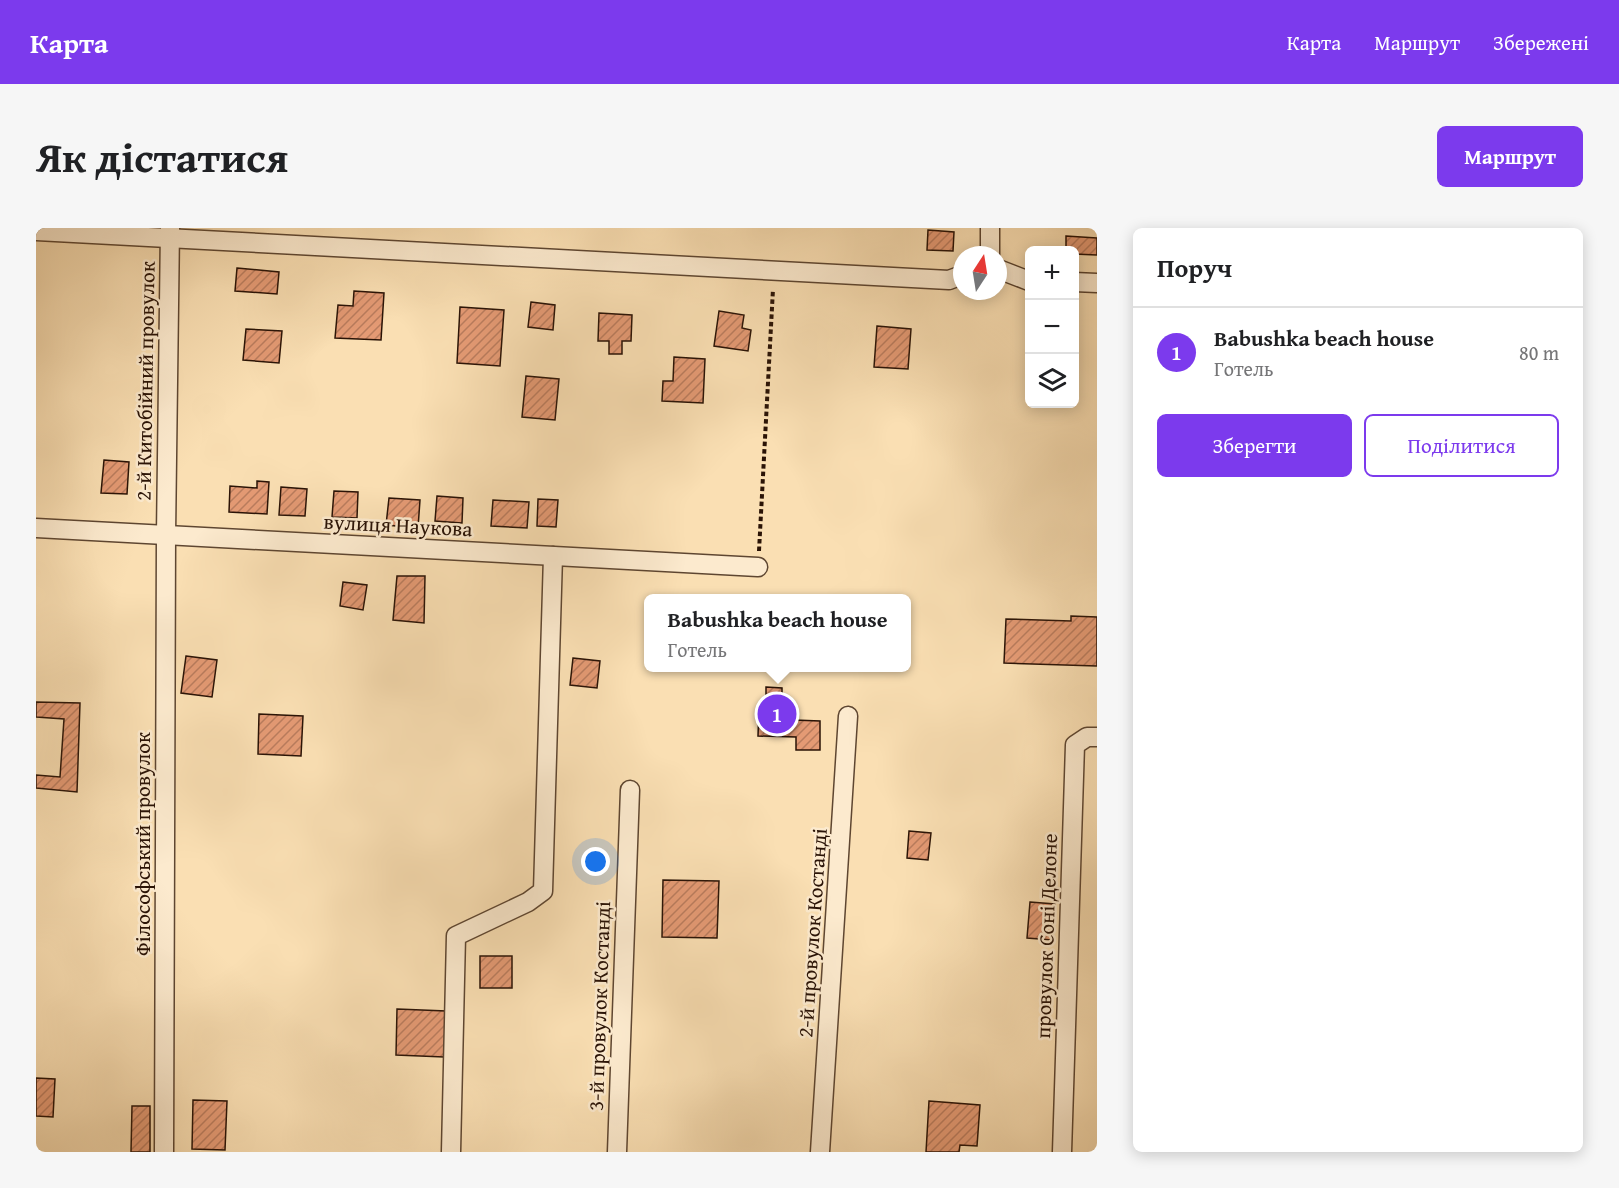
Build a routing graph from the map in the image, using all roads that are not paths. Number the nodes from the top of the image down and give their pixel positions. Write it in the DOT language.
graph roads {
  1 [pos="990,228"];
  2 [pos="36,231"];
  3 [pos="170,232"];
  4 [pos="990,246"];
  5 [pos="1007,272"];
  6 [pos="953,278"];
  7 [pos="1025,279"];
  8 [pos="1079,282"];
  9 [pos="1097,283"];
  10 [pos="36,528"];
  11 [pos="166,535"];
  12 [pos="553,556"];
  13 [pos="758,567"];
  14 [pos="848,716"];
  15 [pos="1097,737"];
  16 [pos="630,790"];
  17 [pos="164,1152"];
  18 [pos="451,1152"];
  19 [pos="616,1152"];
  20 [pos="820,1152"];
  21 [pos="1062,1152"];
  1 -- 4 [label="street"];
  2 -- 3 [label="street"];
  3 -- 6 [label="street"];
  3 -- 11 [label="street, 2-й Китобійний провулок"];
  5 -- 7 [label="street"];
  8 -- 9 [label="street"];
  10 -- 11 [label="street, вулиця Наукова"];
  11 -- 12 [label="street, вулиця Наукова"];
  11 -- 17 [label="street, Філософський провулок"];
  12 -- 13 [label="street, вулиця Наукова"];
  12 -- 18 [label="street"];
  14 -- 20 [label="street, 2-й провулок Костанді"];
  15 -- 21 [label="street, провулок Соні Делоне"];
  16 -- 19 [label="street, 3-й провулок Костанді"];
}
